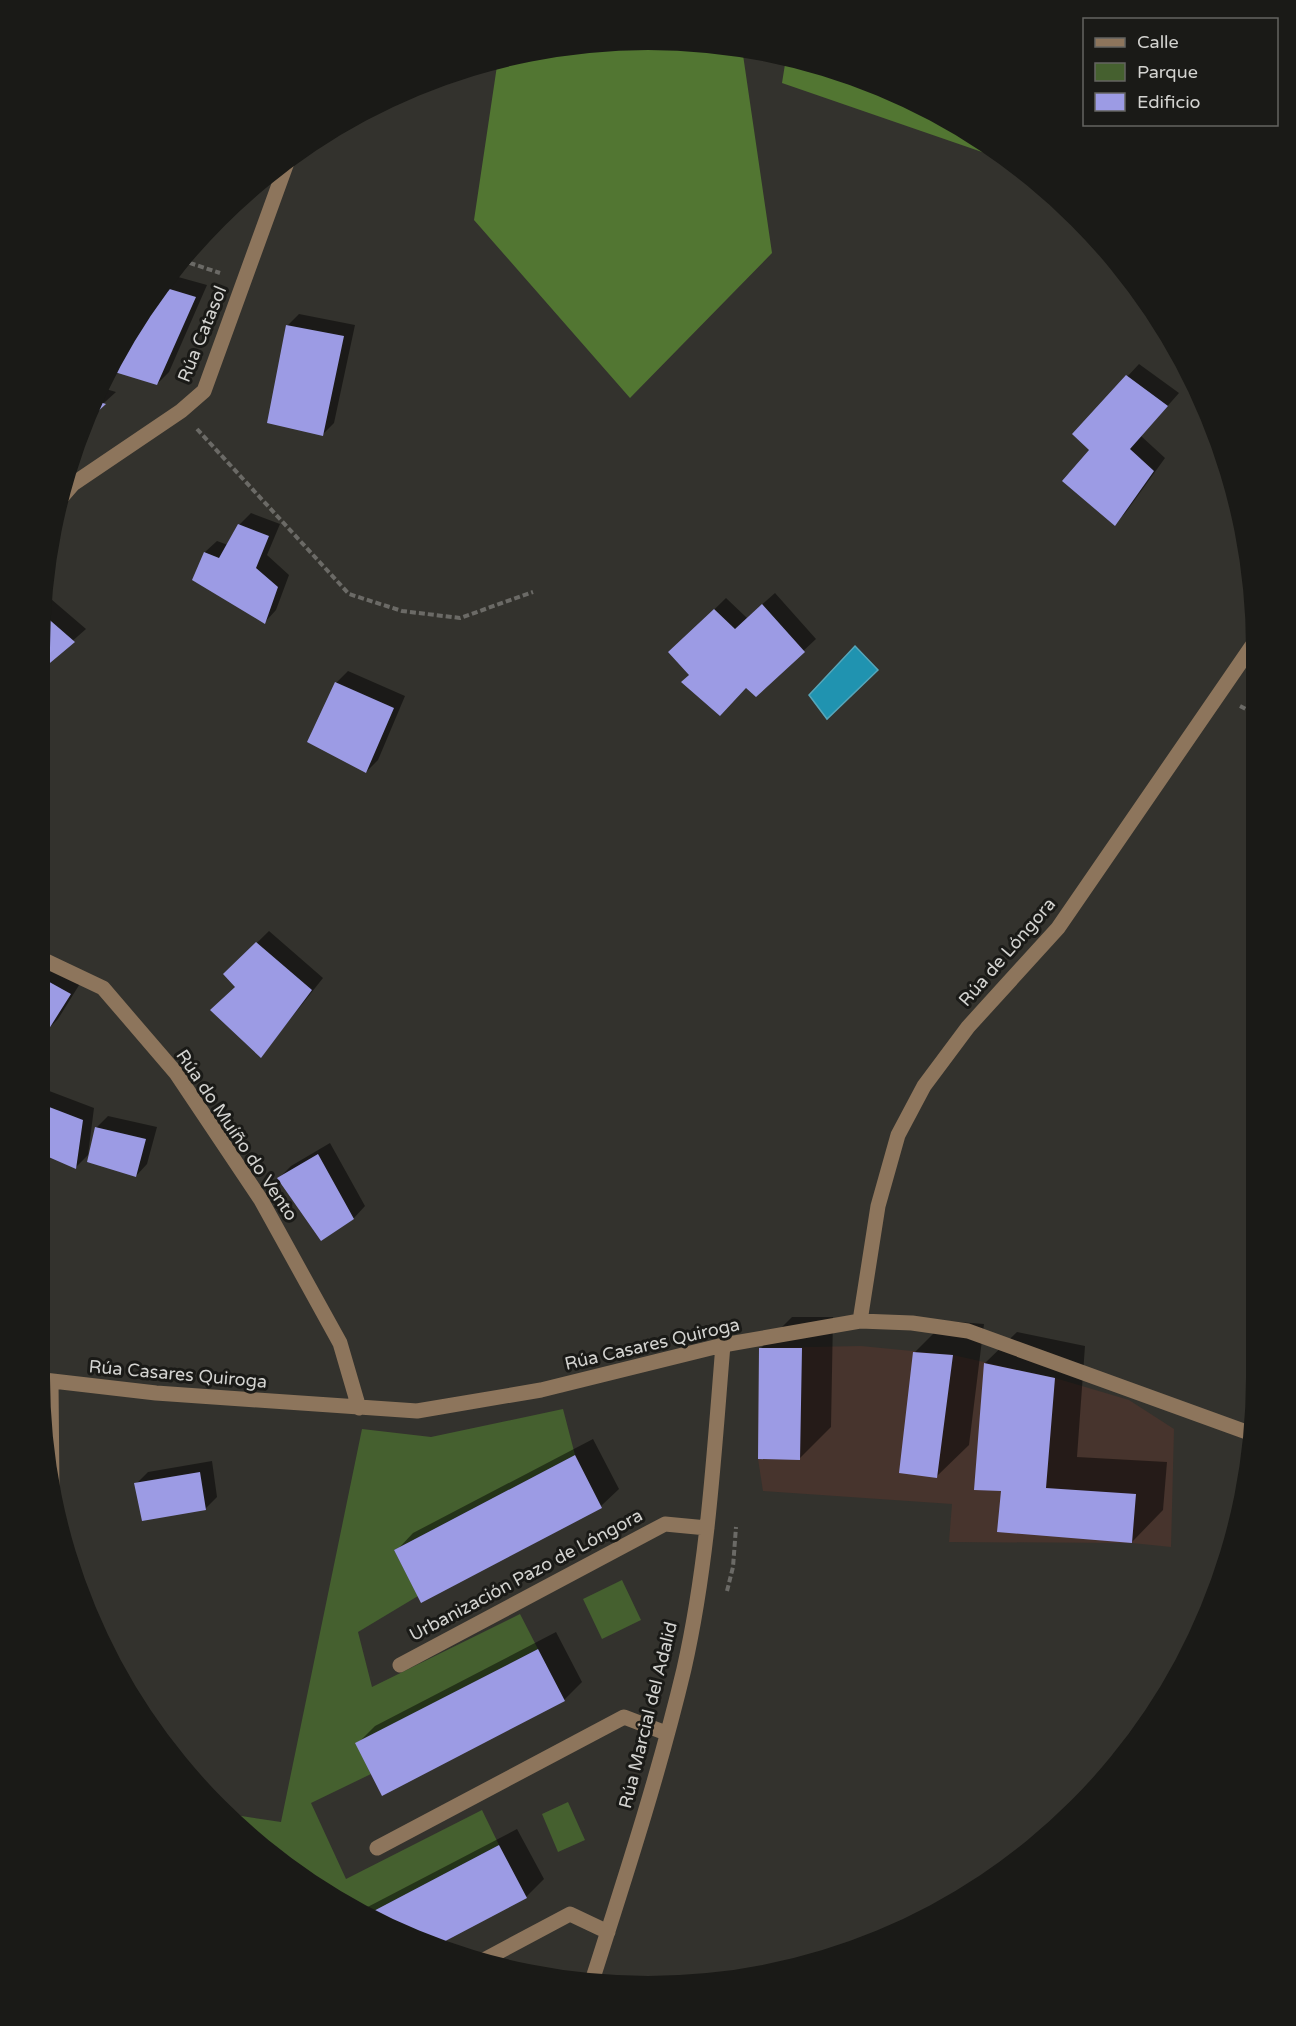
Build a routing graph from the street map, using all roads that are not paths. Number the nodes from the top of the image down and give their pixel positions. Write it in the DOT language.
graph roads {
  1 [pos="283,174"];
  2 [pos="73,485"];
  3 [pos="1246,655"];
  4 [pos="50,963"];
  5 [pos="860,1321"];
  6 [pos="723,1345"];
  7 [pos="50,1381"];
  8 [pos="359,1408"];
  9 [pos="1244,1431"];
  10 [pos="707,1528"];
  11 [pos="400,1665"];
  12 [pos="666,1733"];
  13 [pos="377,1848"];
  14 [pos="608,1932"];
  15 [pos="492,1956"];
  16 [pos="594,1973"];
  1 -- 2 [label="street, Rúa Catasol"];
  3 -- 5 [label="street, Rúa de Lóngora"];
  4 -- 8 [label="street, Rúa do Muíño do Vento"];
  5 -- 6 [label="street, Rúa Casares Quiroga"];
  5 -- 9 [label="street, Rúa Casares Quiroga"];
  6 -- 8 [label="street, Rúa Casares Quiroga"];
  6 -- 10 [label="street, Rúa Marcial del Adalid"];
  7 -- 8 [label="street, Rúa Casares Quiroga"];
  10 -- 11 [label="street, Urbanización Pazo de Lóngora"];
  10 -- 12 [label="street, Rúa Marcial del Adalid"];
  12 -- 13 [label="street"];
  12 -- 14 [label="street, Rúa Marcial del Adalid"];
  14 -- 15 [label="street"];
  14 -- 16 [label="street, Rúa Marcial del Adalid"];
}
